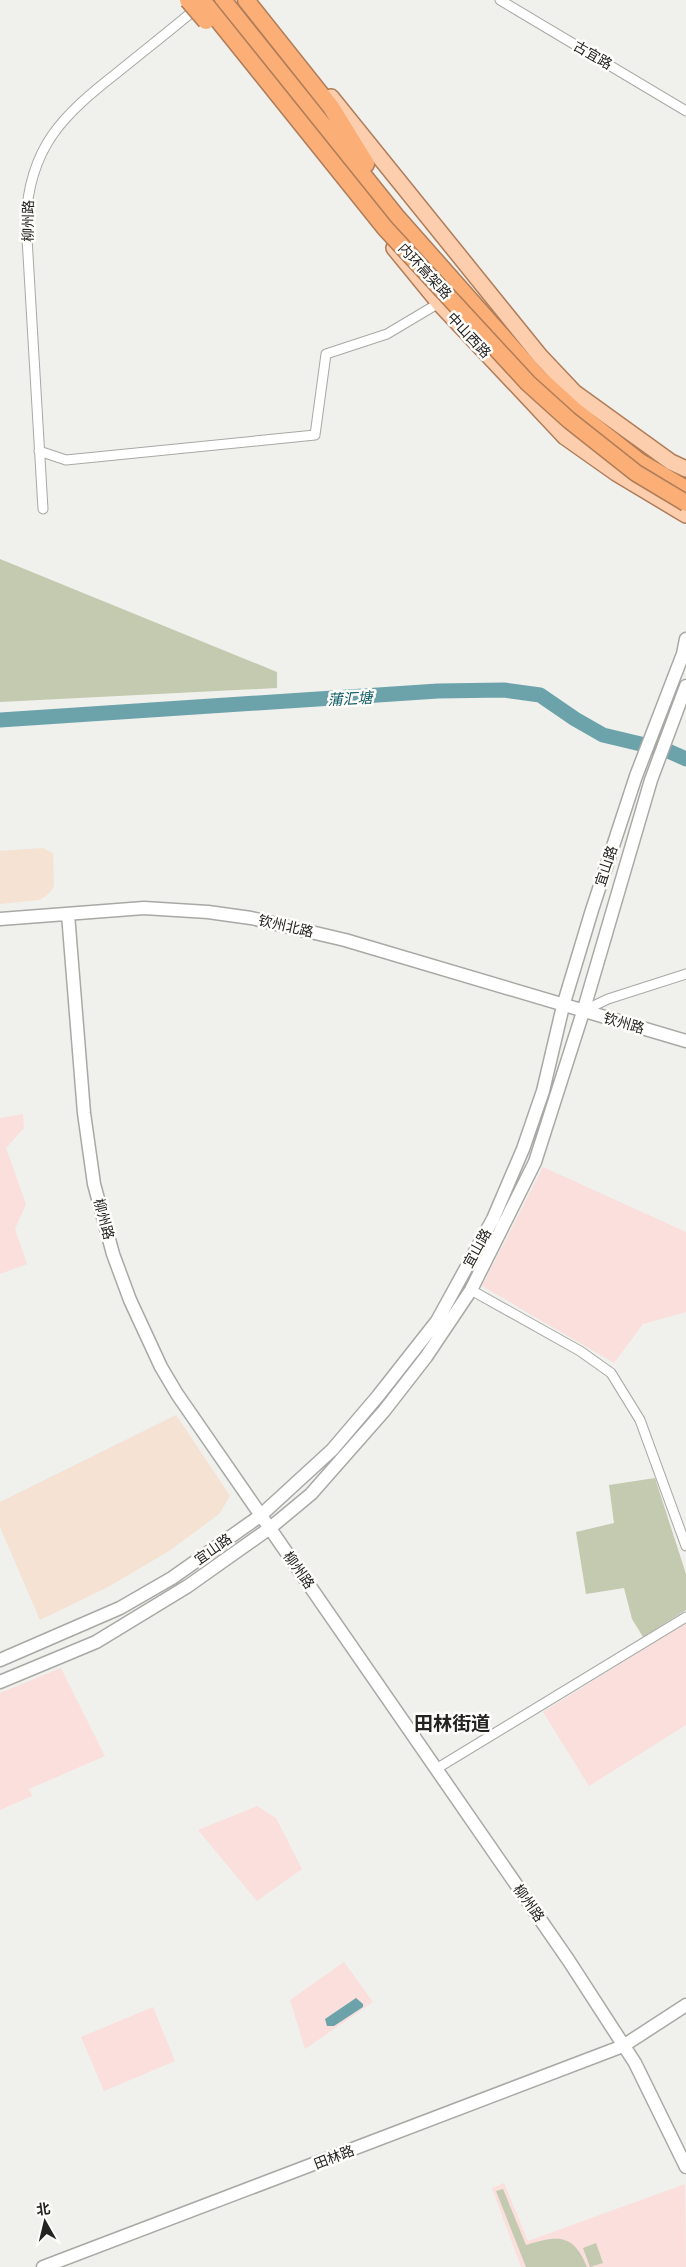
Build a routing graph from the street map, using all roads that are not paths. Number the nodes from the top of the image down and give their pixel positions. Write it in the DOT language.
graph roads {
  1 [pos="223,0"];
  2 [pos="246,0"];
  3 [pos="254,0"];
  4 [pos="500,0"];
  5 [pos="198,1"];
  6 [pos="686,111"];
  7 [pos="396,216"];
  8 [pos="439,303"];
  9 [pos="39,451"];
  10 [pos="686,469"];
  11 [pos="686,489"];
  12 [pos="686,503"];
  13 [pos="43,509"];
  14 [pos="686,515"];
  15 [pos="686,639"];
  16 [pos="686,686"];
  17 [pos="68,914"];
  18 [pos="0,919"];
  19 [pos="686,974"];
  20 [pos="563,1006"];
  21 [pos="583,1012"];
  22 [pos="686,1041"];
  23 [pos="471,1290"];
  24 [pos="260,1516"];
  25 [pos="270,1528"];
  26 [pos="686,1546"];
  27 [pos="686,1617"];
  28 [pos="0,1660"];
  29 [pos="0,1682"];
  30 [pos="436,1769"];
  31 [pos="686,2005"];
  32 [pos="623,2046"];
  33 [pos="686,2167"];
  34 [pos="43,2267"];
  1 -- 7 [label="highway, 内环高架路"];
  2 -- 7 [label="highway"];
  3 -- 10 [label="main road"];
  4 -- 6 [label="street, 古宜路"];
  5 -- 8 [label="main road, 中山西路"];
  5 -- 9 [label="street, 柳州路"];
  5 -- 12 [label="highway, 内环高架路, bridge"];
  7 -- 11 [label="highway, 内环高架路"];
  8 -- 9 [label="street"];
  8 -- 14 [label="main road, 中山西路"];
  9 -- 13 [label="street, 柳州路"];
  15 -- 20 [label="street, 宜山路"];
  16 -- 21 [label="street, 宜山路"];
  17 -- 18 [label="street, 钦州北路"];
  17 -- 20 [label="street, 钦州北路"];
  17 -- 24 [label="street, 柳州路"];
  19 -- 21 [label="street"];
  20 -- 21 [label="street, 钦州路"];
  20 -- 24 [label="street, 宜山路"];
  21 -- 22 [label="street, 钦州路"];
  21 -- 23 [label="street, 宜山路"];
  23 -- 25 [label="street, 宜山路"];
  23 -- 26 [label="street"];
  24 -- 25 [label="street, 柳州路"];
  24 -- 28 [label="street, 宜山路"];
  25 -- 29 [label="street, 宜山路"];
  25 -- 30 [label="street, 柳州路"];
  27 -- 30 [label="street"];
  30 -- 32 [label="street, 柳州路"];
  31 -- 32 [label="street, 田林路"];
  32 -- 33 [label="street, 柳州路"];
  32 -- 34 [label="street, 田林路"];
}
